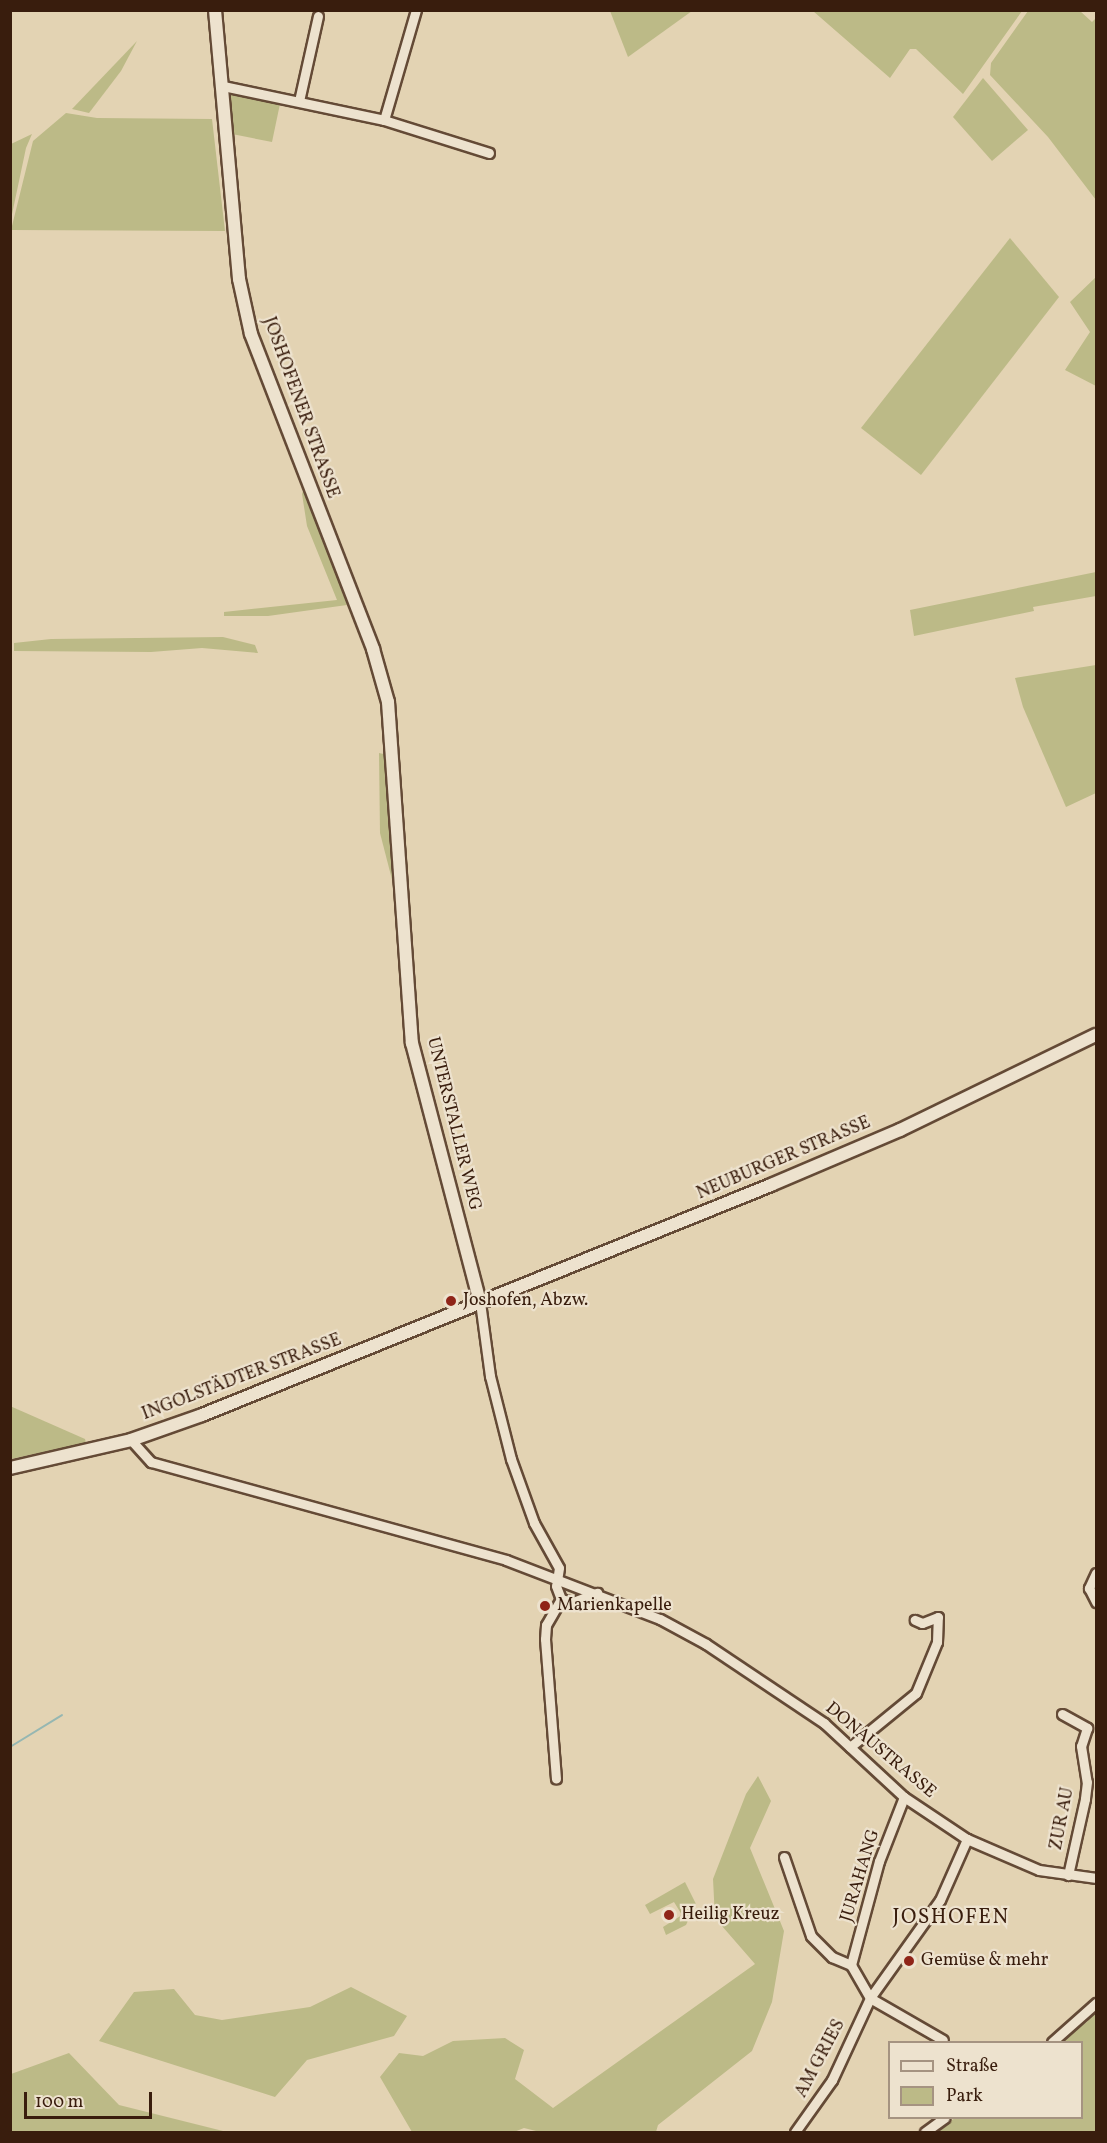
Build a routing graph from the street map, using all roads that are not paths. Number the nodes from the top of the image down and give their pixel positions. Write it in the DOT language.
graph roads {
  1 [pos="215,10"];
  2 [pos="416,10"];
  3 [pos="318,16"];
  4 [pos="223,86"];
  5 [pos="299,101"];
  6 [pos="384,120"];
  7 [pos="489,153"];
  8 [pos="378,665"];
  9 [pos="1096,1035"];
  10 [pos="480,1302"];
  11 [pos="132,1440"];
  12 [pos="10,1468"];
  13 [pos="1096,1573"];
  14 [pos="558,1577"];
  15 [pos="597,1593"];
  16 [pos="561,1599"];
  17 [pos="1096,1602"];
  18 [pos="915,1620"];
  19 [pos="1062,1714"];
  20 [pos="850,1747"];
  21 [pos="556,1779"];
  22 [pos="904,1797"];
  23 [pos="967,1839"];
  24 [pos="784,1857"];
  25 [pos="1068,1875"];
  26 [pos="1096,1878"];
  27 [pos="851,1965"];
  28 [pos="870,1998"];
  29 [pos="1096,2003"];
  30 [pos="943,2040"];
  31 [pos="1054,2041"];
  32 [pos="943,2119"];
  33 [pos="795,2133"];
  34 [pos="925,2133"];
  1 -- 4 [label="street, JOSHOFENER STRASSE"];
  2 -- 6 [label="street"];
  3 -- 5 [label="street"];
  4 -- 5 [label="street"];
  4 -- 8 [label="street, JOSHOFENER STRASSE"];
  5 -- 6 [label="street"];
  6 -- 7 [label="street"];
  8 -- 10 [label="street, UNTERSTALLER WEG"];
  9 -- 10 [label="street, NEUBURGER STRASSE"];
  10 -- 11 [label="street, INGOLSTÄDTER STRASSE"];
  10 -- 14 [label="street, UNTERSTALLER WEG"];
  11 -- 12 [label="street, INGOLSTÄDTER STRASSE"];
  11 -- 14 [label="street"];
  13 -- 17 [label="street"];
  14 -- 15 [label="street"];
  14 -- 16 [label="street, UNTERSTALLER WEG"];
  15 -- 16 [label="street"];
  15 -- 20 [label="street, DONAUSTRASSE"];
  16 -- 21 [label="street"];
  18 -- 20 [label="street"];
  19 -- 25 [label="street, ZUR AU"];
  20 -- 22 [label="street, DONAUSTRASSE"];
  22 -- 23 [label="street, DONAUSTRASSE"];
  22 -- 27 [label="street, JURAHANG"];
  23 -- 25 [label="street, DONAUSTRASSE"];
  23 -- 28 [label="street, AM GRIES"];
  24 -- 27 [label="street"];
  25 -- 26 [label="street, DONAUSTRASSE"];
  27 -- 28 [label="street"];
  28 -- 30 [label="street"];
  28 -- 33 [label="street, AM GRIES"];
  29 -- 31 [label="street"];
  32 -- 34 [label="street"];
}
